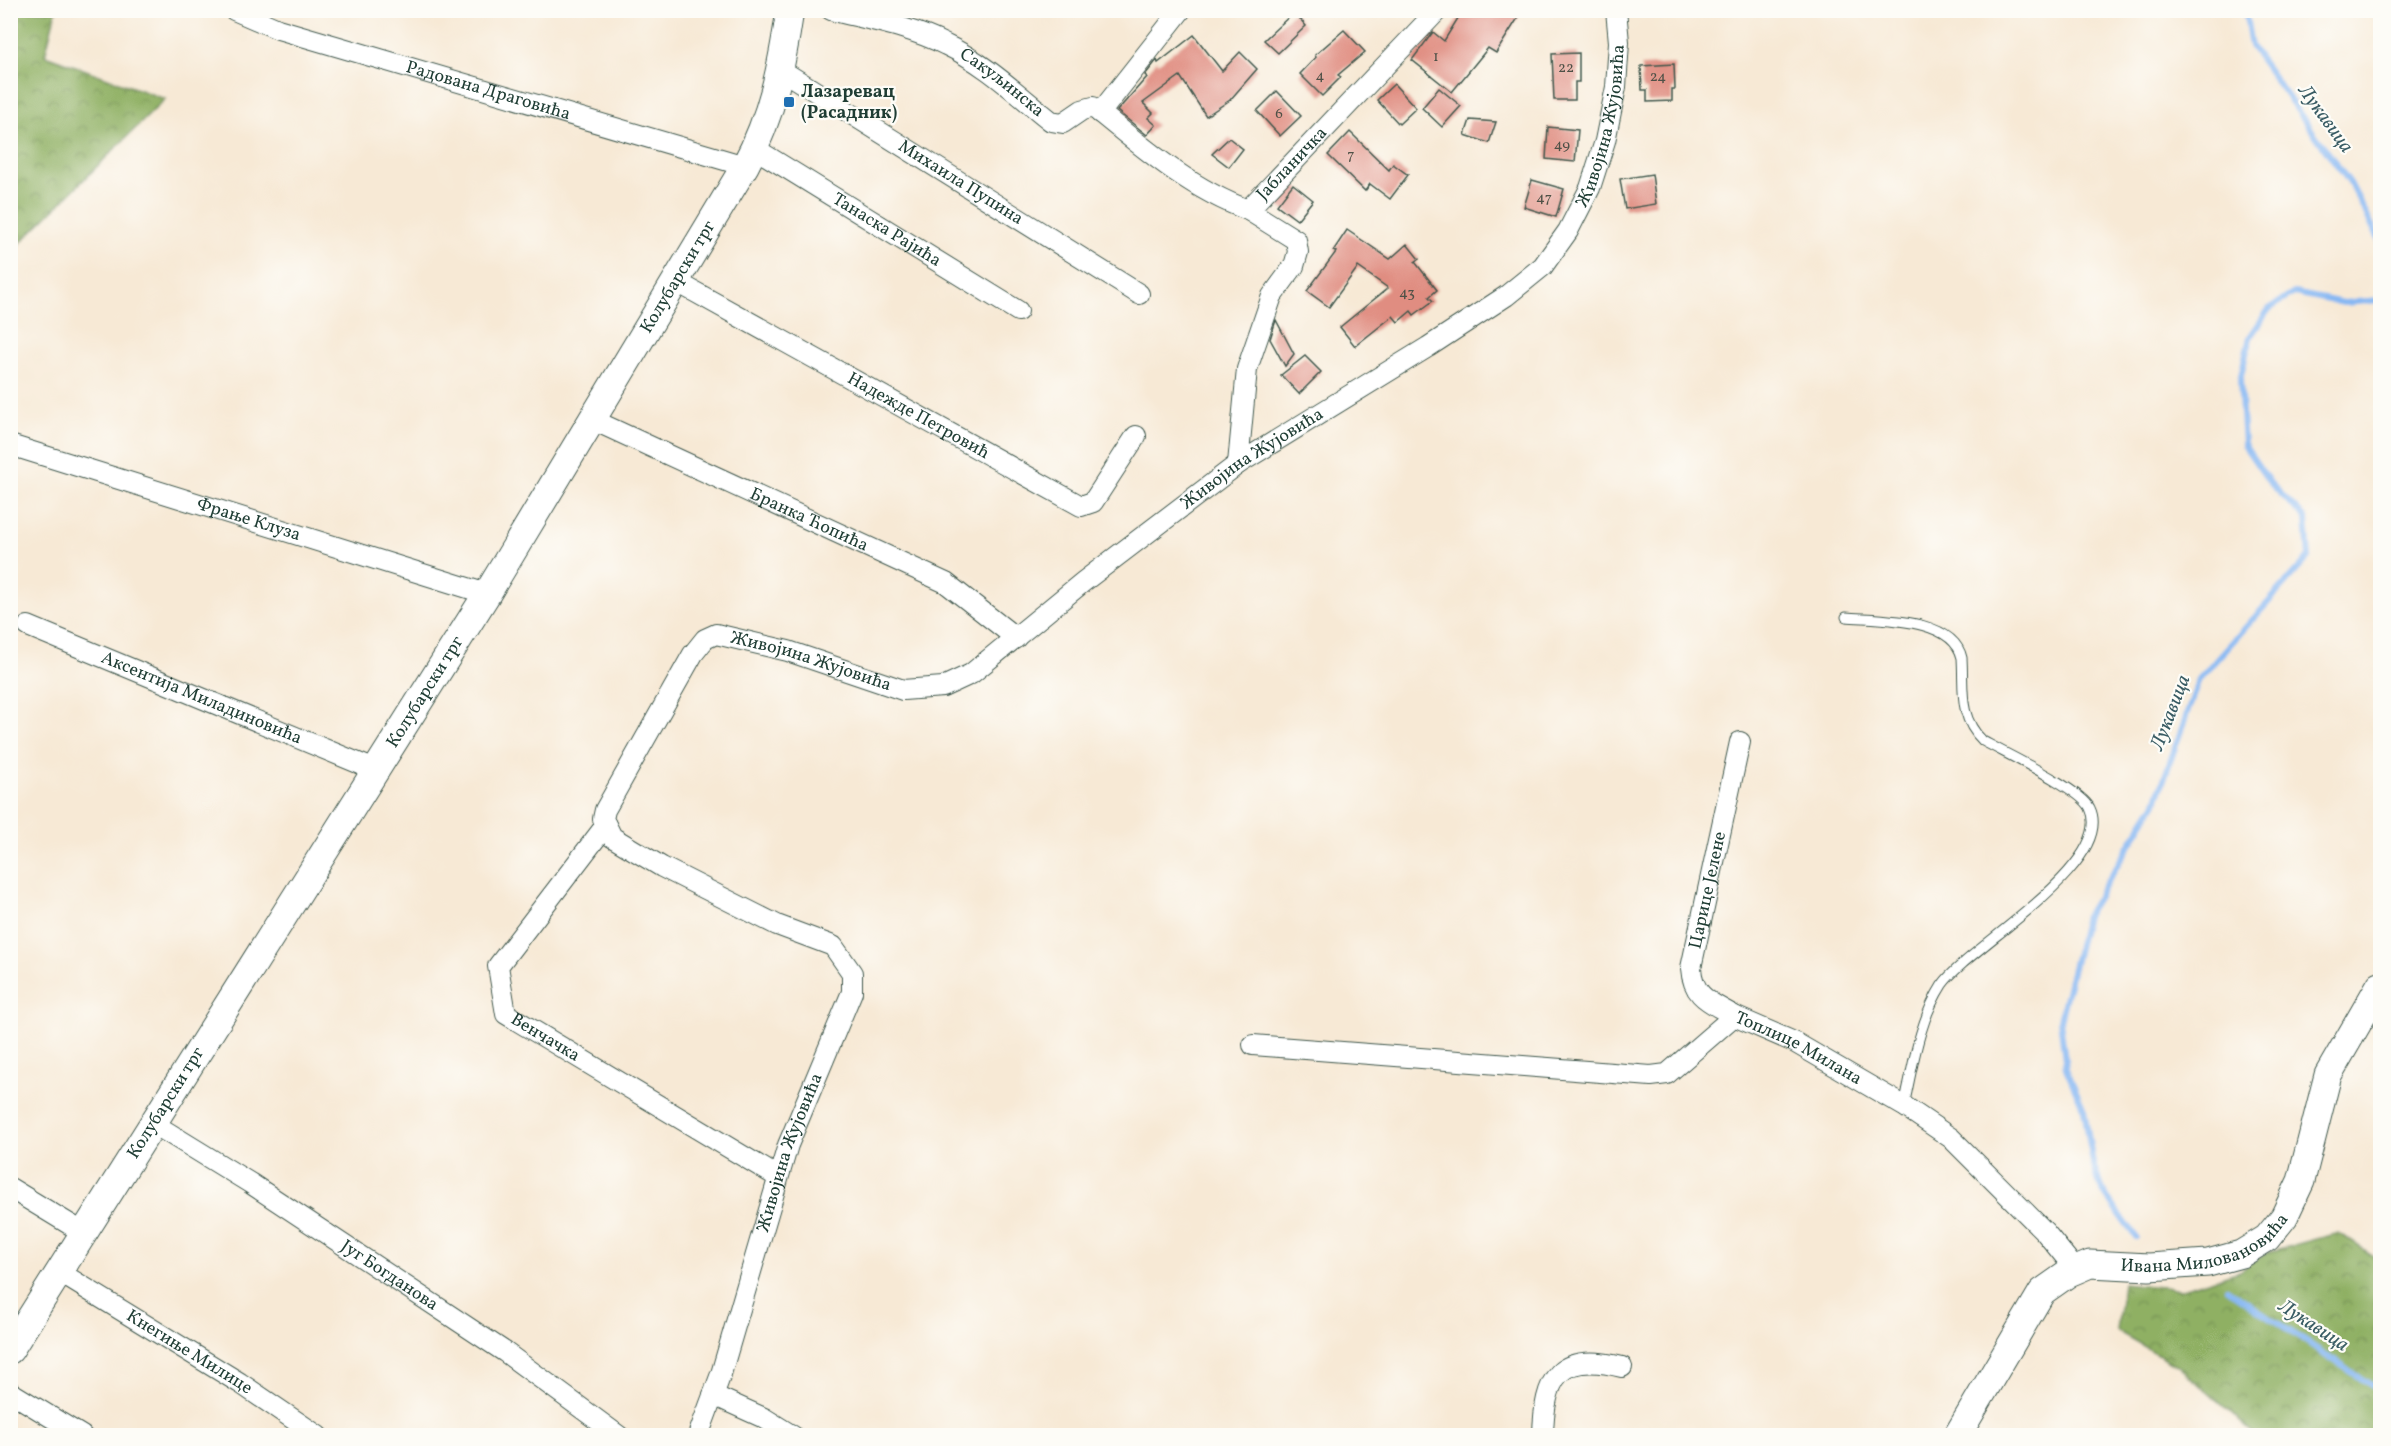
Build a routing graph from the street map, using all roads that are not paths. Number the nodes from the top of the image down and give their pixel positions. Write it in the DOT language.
graph roads {
  1 [pos="234,10"];
  2 [pos="790,10"];
  3 [pos="831,10"];
  4 [pos="1182,10"];
  5 [pos="1438,10"];
  6 [pos="1617,10"];
  7 [pos="781,70"];
  8 [pos="1100,112"];
  9 [pos="750,157"];
  10 [pos="1248,210"];
  11 [pos="677,282"];
  12 [pos="1139,294"];
  13 [pos="1018,311"];
  14 [pos="593,420"];
  15 [pos="1136,436"];
  16 [pos="10,445"];
  17 [pos="1238,464"];
  18 [pos="487,594"];
  19 [pos="1846,616"];
  20 [pos="28,626"];
  21 [pos="1016,638"];
  22 [pos="1740,742"];
  23 [pos="375,770"];
  24 [pos="606,825"];
  25 [pos="2380,985"];
  26 [pos="1734,1016"];
  27 [pos="1253,1045"];
  28 [pos="1904,1106"];
  29 [pos="154,1124"];
  30 [pos="778,1177"];
  31 [pos="10,1188"];
  32 [pos="84,1233"];
  33 [pos="2076,1270"];
  34 [pos="59,1272"];
  35 [pos="10,1350"];
  36 [pos="1622,1367"];
  37 [pos="10,1392"];
  38 [pos="713,1395"];
  39 [pos="297,1430"];
  40 [pos="82,1436"];
  41 [pos="318,1436"];
  42 [pos="619,1436"];
  43 [pos="698,1436"];
  44 [pos="793,1436"];
  45 [pos="1543,1436"];
  46 [pos="1957,1436"];
  1 -- 9 [label="street, Радована Драговића"];
  2 -- 7 [label="street, Колубарски трг"];
  3 -- 8 [label="street, Сакуљинска"];
  4 -- 8 [label="street"];
  5 -- 10 [label="street, Јабланичка"];
  6 -- 17 [label="street, Живојина Жујовића"];
  7 -- 9 [label="street, Колубарски трг"];
  7 -- 12 [label="street, Михаила Пупина"];
  8 -- 10 [label="street"];
  9 -- 11 [label="street, Колубарски трг"];
  9 -- 13 [label="street, Танаска Рајића"];
  10 -- 17 [label="street, Јабланичка"];
  11 -- 14 [label="street, Колубарски трг"];
  11 -- 15 [label="street, Надежде Петровић"];
  14 -- 18 [label="street, Колубарски трг"];
  14 -- 21 [label="street, Бранка Ћопића"];
  16 -- 18 [label="street, Фрање Клуза"];
  17 -- 21 [label="street, Живојина Жујовића"];
  18 -- 23 [label="street, Колубарски трг"];
  19 -- 28 [label="lane"];
  20 -- 23 [label="street, Аксентија Миладиновића"];
  21 -- 24 [label="street, Живојина Жујовића"];
  22 -- 26 [label="street, Царице Јелене"];
  23 -- 29 [label="street, Колубарски трг"];
  24 -- 30 [label="street, Живојина Жујовића"];
  24 -- 30 [label="street, Венчачка"];
  25 -- 33 [label="street, Ивана Миловановића"];
  26 -- 27 [label="street, Топлице Милана"];
  26 -- 28 [label="street, Топлице Милана"];
  28 -- 33 [label="street, Топлице Милана"];
  29 -- 32 [label="street, Колубарски трг"];
  29 -- 42 [label="street, Југ Богданова"];
  30 -- 38 [label="street, Живојина Жујовића"];
  31 -- 32 [label="street"];
  32 -- 34 [label="street, Колубарски трг"];
  33 -- 46 [label="street, Ивана Миловановића"];
  34 -- 35 [label="street, Колубарски трг"];
  34 -- 39 [label="street, Кнегиње Милице"];
  36 -- 45 [label="street"];
  37 -- 40 [label="street"];
  38 -- 43 [label="street, Живојина Жујовића"];
  38 -- 44 [label="street"];
  39 -- 41 [label="street, Кнегиње Милице"];
}
